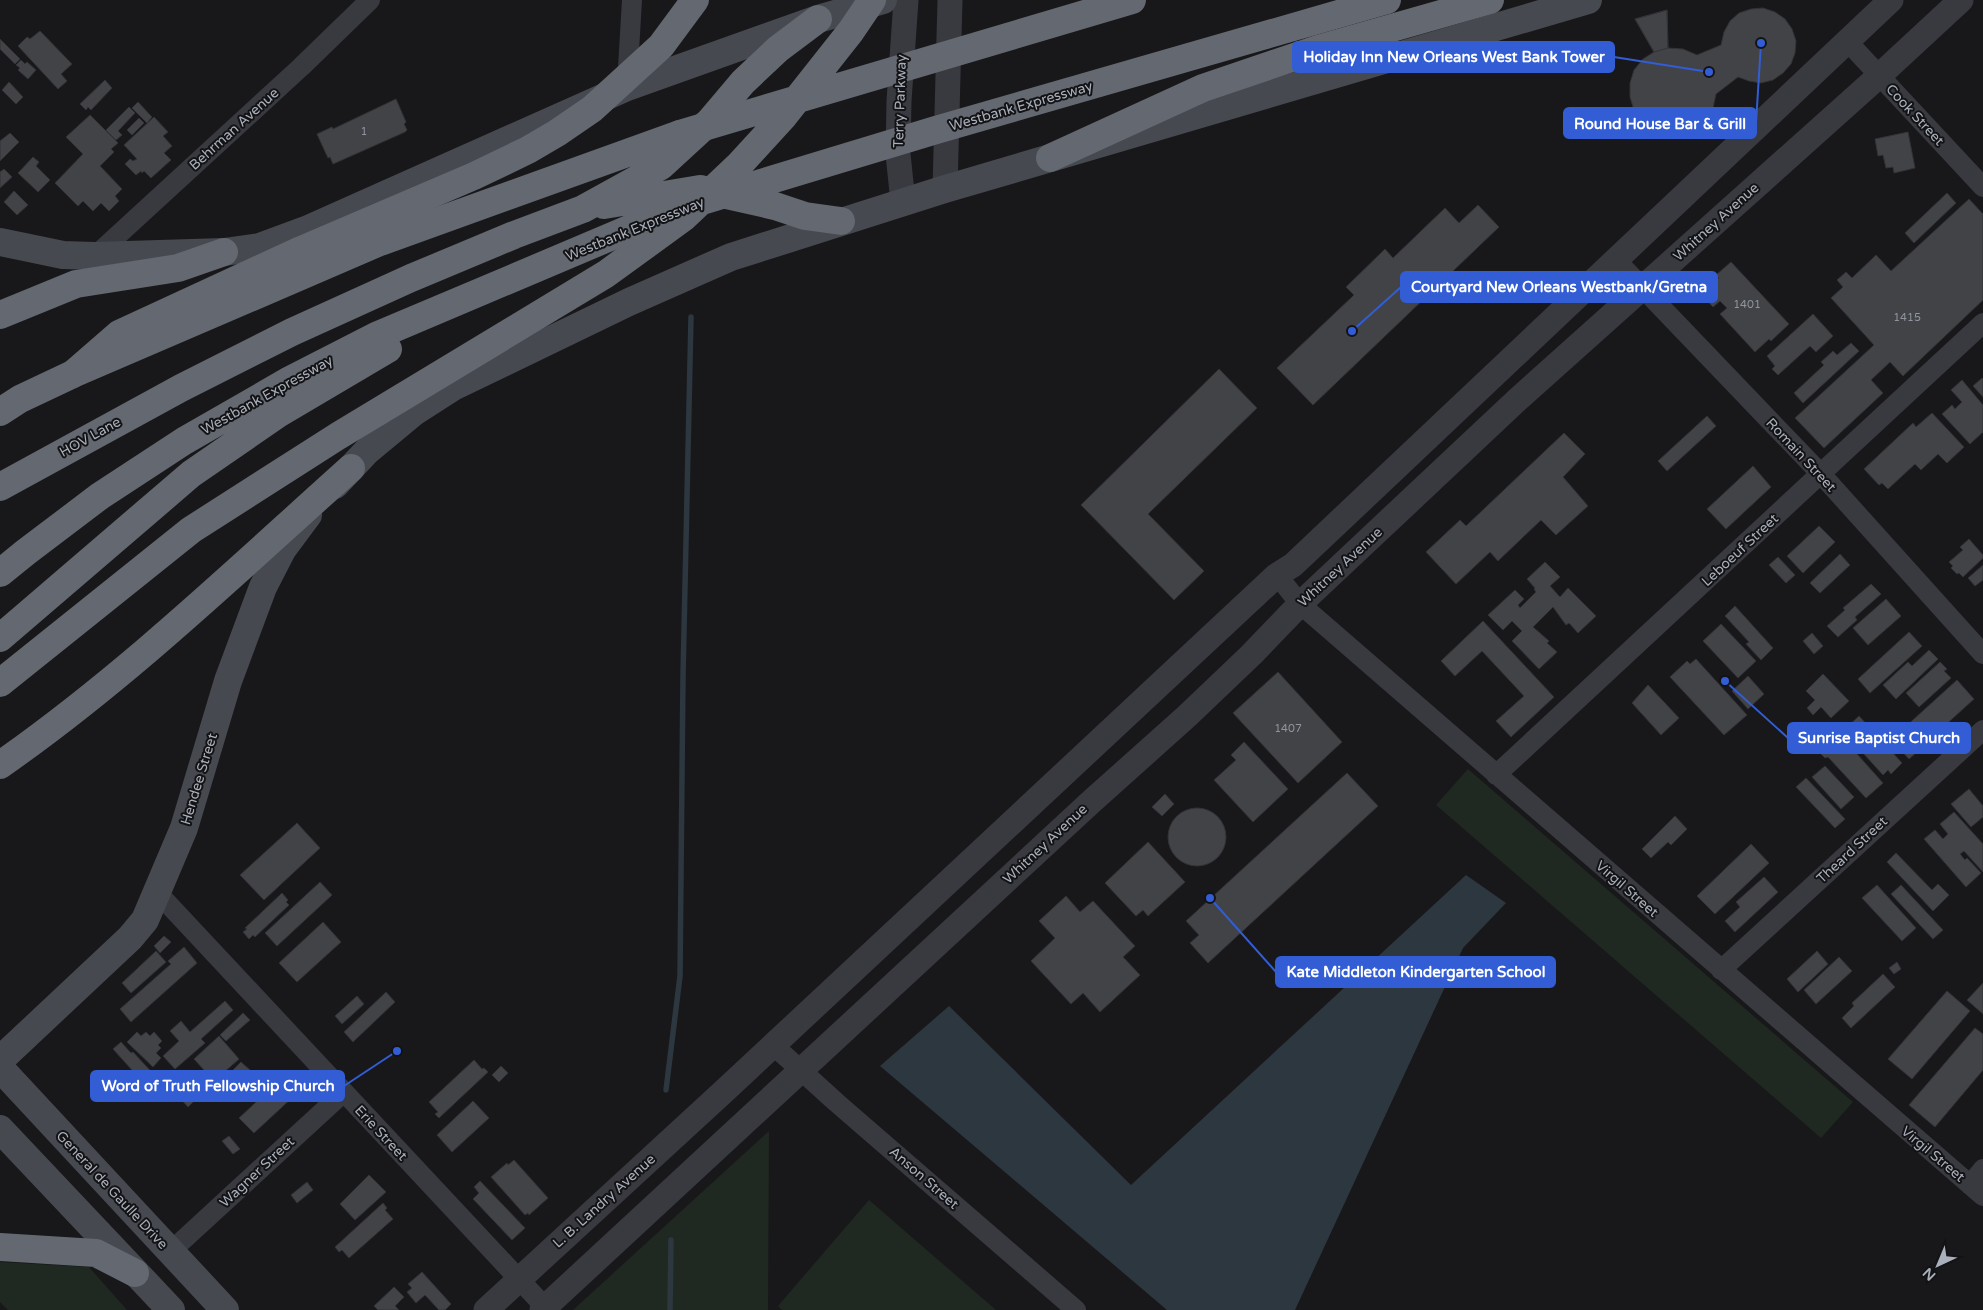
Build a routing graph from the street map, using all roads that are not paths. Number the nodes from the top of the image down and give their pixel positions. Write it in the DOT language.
graph roads {
  1 [pos="370,0"];
  2 [pos="632,0"];
  3 [pos="695,0"];
  4 [pos="872,0"];
  5 [pos="883,0"];
  6 [pos="906,0"];
  7 [pos="950,0"];
  8 [pos="1132,0"];
  9 [pos="1387,0"];
  10 [pos="1490,0"];
  11 [pos="1588,0"];
  12 [pos="1891,0"];
  13 [pos="1961,0"];
  14 [pos="818,19"];
  15 [pos="1848,42"];
  16 [pos="1879,76"];
  17 [pos="627,87"];
  18 [pos="1050,158"];
  19 [pos="1983,187"];
  20 [pos="945,189"];
  21 [pos="902,202"];
  22 [pos="583,209"];
  23 [pos="841,222"];
  24 [pos="0,242"];
  25 [pos="224,252"];
  26 [pos="95,256"];
  27 [pos="1616,260"];
  28 [pos="495,285"];
  29 [pos="1643,288"];
  30 [pos="0,315"];
  31 [pos="1983,323"];
  32 [pos="73,374"];
  33 [pos="0,412"];
  34 [pos="351,468"];
  35 [pos="1821,474"];
  36 [pos="0,487"];
  37 [pos="0,573"];
  38 [pos="1277,575"];
  39 [pos="1300,604"];
  40 [pos="0,638"];
  41 [pos="1983,654"];
  42 [pos="0,683"];
  43 [pos="1983,730"];
  44 [pos="0,765"];
  45 [pos="1496,775"];
  46 [pos="157,892"];
  47 [pos="1721,970"];
  48 [pos="774,1045"];
  49 [pos="0,1060"];
  50 [pos="0,1068"];
  51 [pos="800,1071"];
  52 [pos="344,1092"];
  53 [pos="0,1129"];
  54 [pos="1983,1169"];
  55 [pos="1976,1191"];
  56 [pos="0,1247"];
  57 [pos="170,1252"];
  58 [pos="135,1273"];
  59 [pos="518,1280"];
  60 [pos="543,1308"];
  61 [pos="171,1310"];
  62 [pos="225,1310"];
  63 [pos="486,1310"];
  64 [pos="1076,1310"];
  1 -- 26 [label="street, Behrman Avenue"];
  2 -- 17 [label="street"];
  3 -- 32 [label="highway, bridge"];
  4 -- 42 [label="highway, bridge"];
  5 -- 14 [label="main road"];
  6 -- 21 [label="street, Terry Parkway"];
  7 -- 20 [label="street"];
  8 -- 32 [label="highway, bridge"];
  9 -- 28 [label="highway, Westbank Expressway, bridge"];
  10 -- 18 [label="highway"];
  11 -- 18 [label="main road"];
  12 -- 15 [label="street"];
  13 -- 16 [label="street, Whitney Avenue"];
  14 -- 17 [label="main road"];
  14 -- 22 [label="highway"];
  15 -- 16 [label="street, Cook Street"];
  15 -- 27 [label="street"];
  16 -- 19 [label="street, Cook Street"];
  16 -- 29 [label="street, Whitney Avenue"];
  17 -- 25 [label="main road"];
  18 -- 20 [label="main road"];
  20 -- 21 [label="main road"];
  21 -- 23 [label="main road"];
  22 -- 23 [label="highway"];
  22 -- 36 [label="highway, HOV Lane"];
  23 -- 34 [label="main road"];
  24 -- 26 [label="main road"];
  25 -- 26 [label="main road"];
  25 -- 30 [label="highway"];
  27 -- 29 [label="street, Romain Street"];
  27 -- 38 [label="street"];
  28 -- 37 [label="highway, Westbank Expressway"];
  28 -- 40 [label="highway"];
  29 -- 35 [label="street, Romain Street"];
  29 -- 39 [label="street, Whitney Avenue"];
  31 -- 35 [label="street, Leboeuf Street"];
  32 -- 33 [label="highway"];
  34 -- 44 [label="highway"];
  34 -- 46 [label="main road, Hendee Street"];
  35 -- 41 [label="street, Romain Street"];
  35 -- 45 [label="street, Leboeuf Street"];
  38 -- 39 [label="street, Virgil Street"];
  38 -- 48 [label="street"];
  39 -- 45 [label="street, Virgil Street"];
  39 -- 51 [label="street, Whitney Avenue"];
  43 -- 47 [label="street, Theard Street"];
  45 -- 47 [label="street, Virgil Street"];
  46 -- 49 [label="main road, Hendee Street"];
  46 -- 52 [label="street, Erie Street"];
  47 -- 55 [label="street, Virgil Street"];
  48 -- 51 [label="street, Anson Street"];
  48 -- 59 [label="street, L. B. Landry Avenue"];
  50 -- 57 [label="main road, General de Gaulle Drive"];
  51 -- 60 [label="street, Whitney Avenue"];
  51 -- 64 [label="street, Anson Street"];
  52 -- 57 [label="street, Wagner Street"];
  52 -- 59 [label="street, Erie Street"];
  53 -- 58 [label="main road"];
  54 -- 55 [label="street"];
  56 -- 58 [label="highway"];
  57 -- 62 [label="main road, General de Gaulle Drive"];
  58 -- 61 [label="main road"];
  59 -- 60 [label="street, Erie Street"];
  59 -- 63 [label="street, L. B. Landry Avenue"];
}
